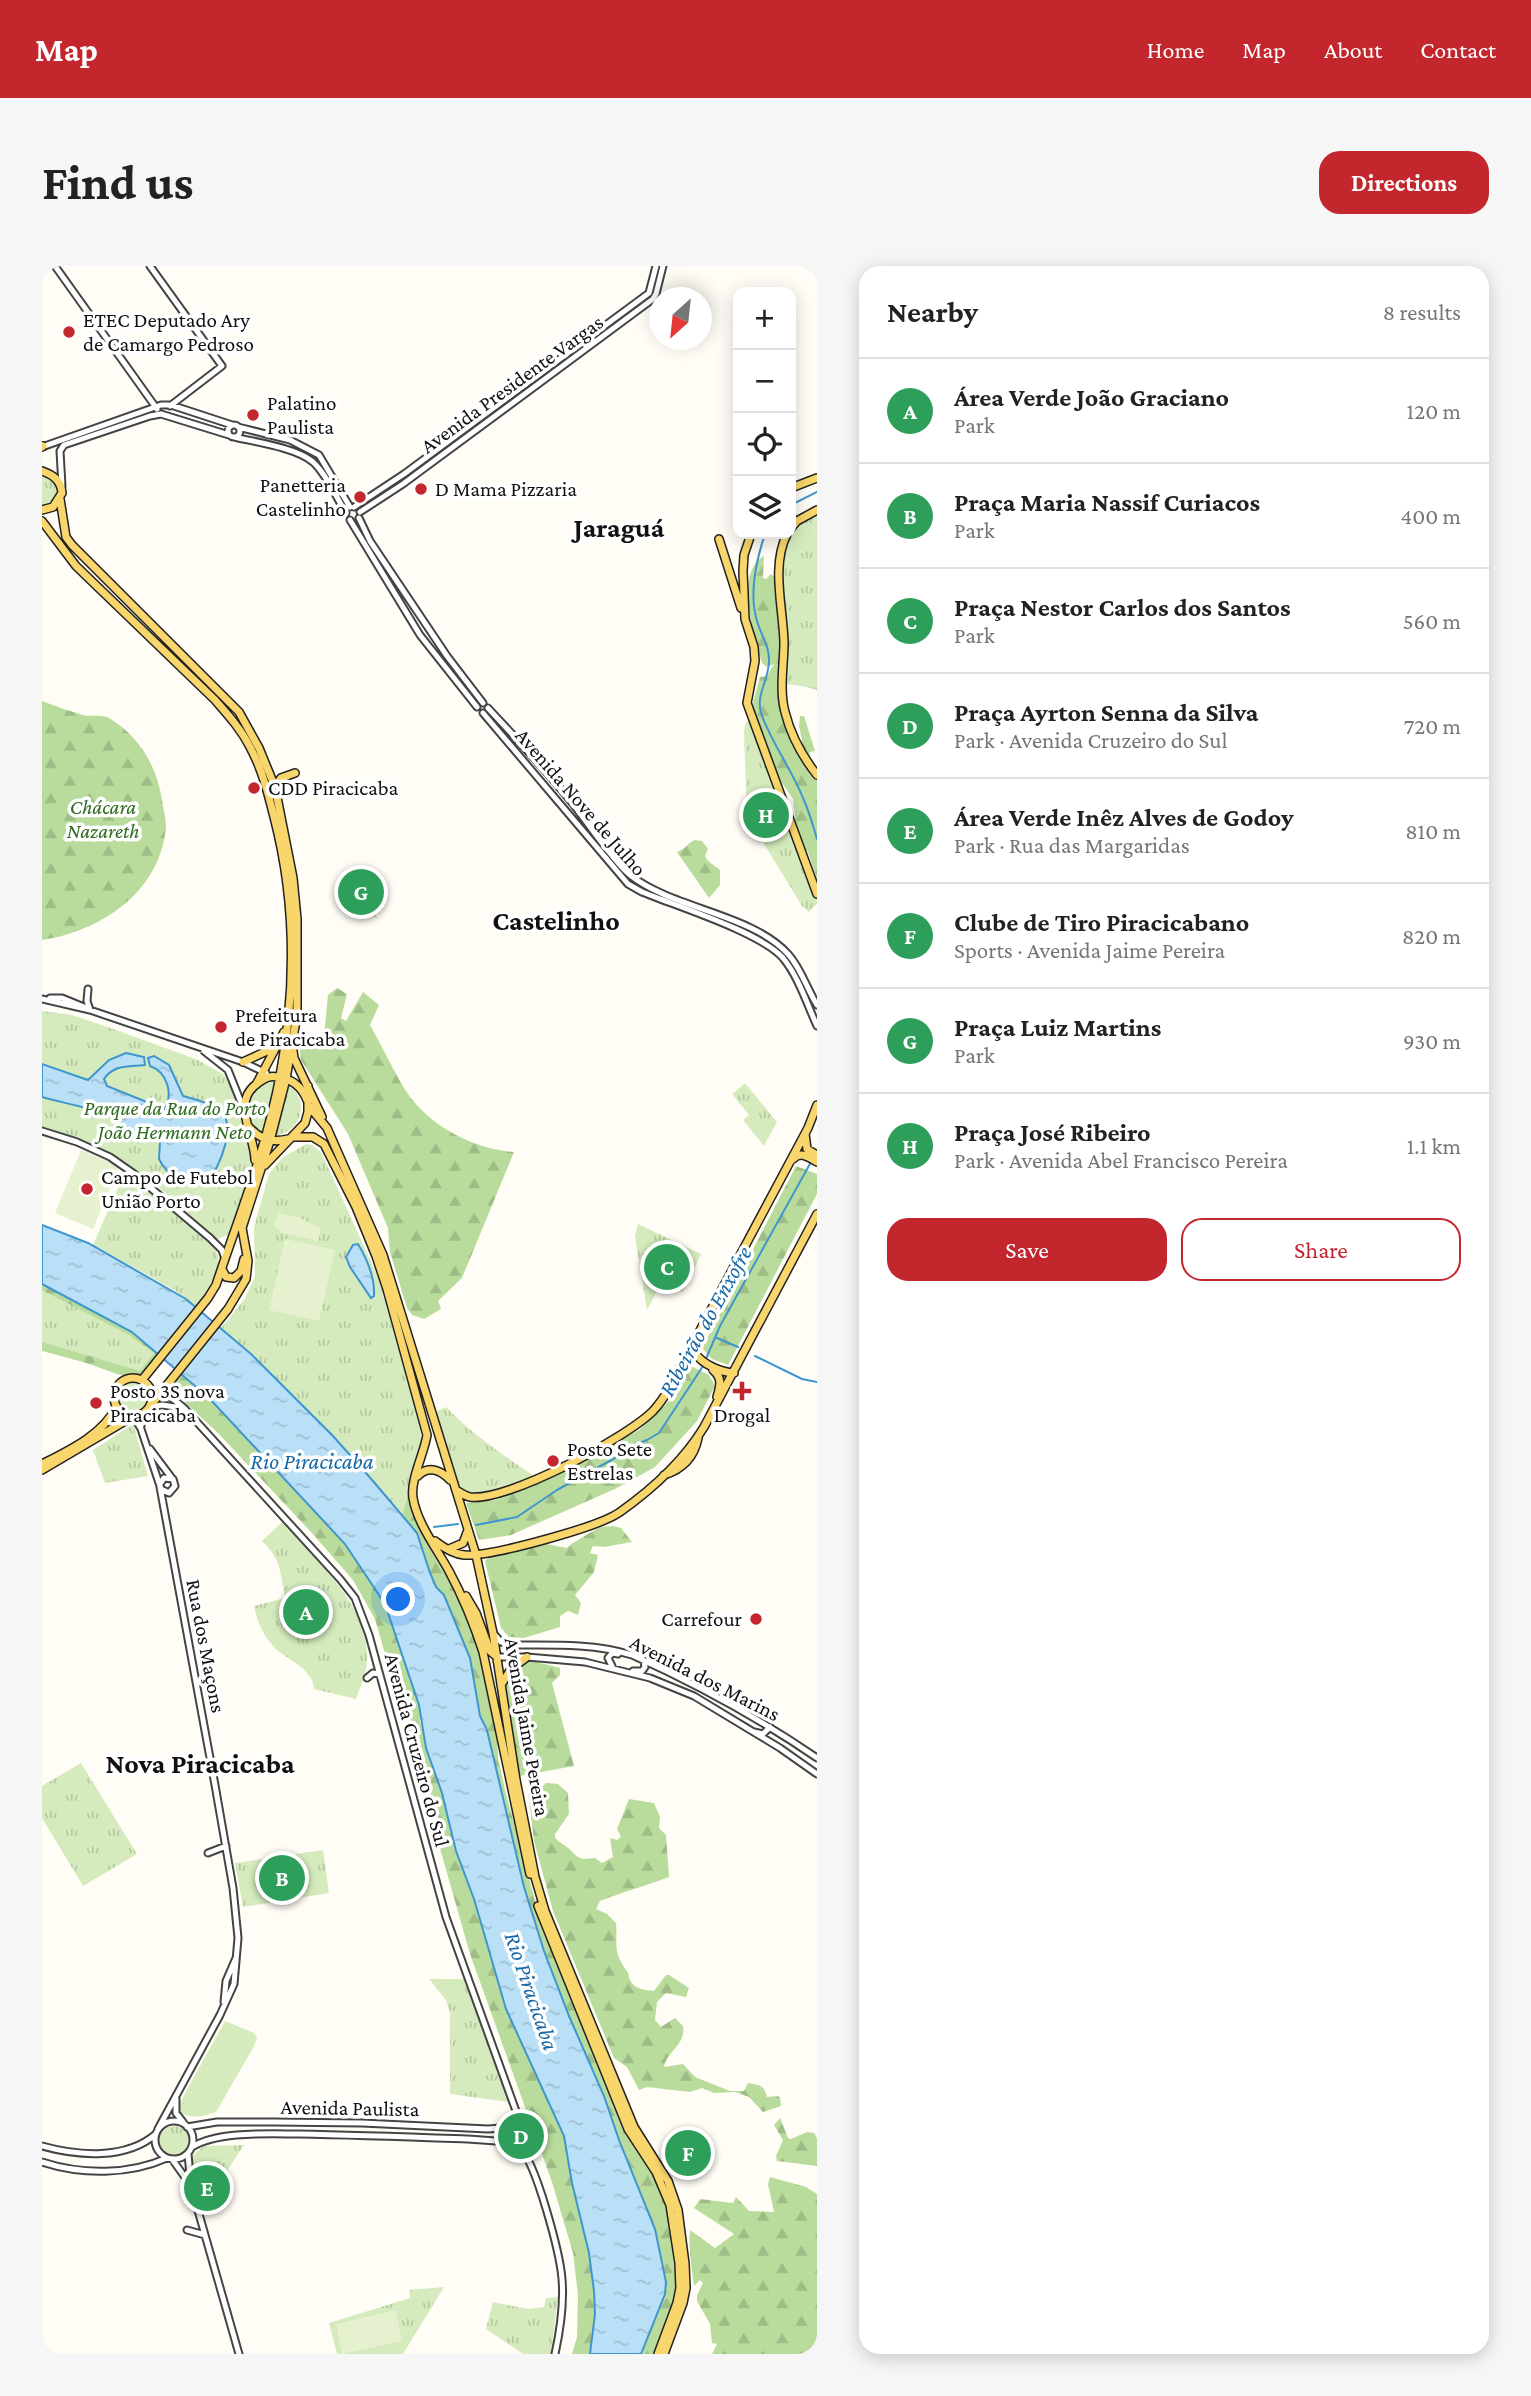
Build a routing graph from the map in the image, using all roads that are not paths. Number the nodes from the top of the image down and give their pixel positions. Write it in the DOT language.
graph roads {
  1 [pos="55,266"];
  2 [pos="150,266"];
  3 [pos="656,266"];
  4 [pos="663,266"];
  5 [pos="171,405"];
  6 [pos="155,406"];
  7 [pos="163,415"];
  8 [pos="235,426"];
  9 [pos="232,436"];
  10 [pos="42,447"];
  11 [pos="43,471"];
  12 [pos="817,478"];
  13 [pos="796,486"];
  14 [pos="62,489"];
  15 [pos="60,499"];
  16 [pos="352,507"];
  17 [pos="42,510"];
  18 [pos="817,510"];
  19 [pos="346,513"];
  20 [pos="359,515"];
  21 [pos="350,520"];
  22 [pos="796,520"];
  23 [pos="42,522"];
  24 [pos="719,538"];
  25 [pos="749,539"];
  26 [pos="785,539"];
  27 [pos="744,555"];
  28 [pos="727,566"];
  29 [pos="745,619"];
  30 [pos="483,708"];
  31 [pos="295,773"];
  32 [pos="817,775"];
  33 [pos="275,787"];
  34 [pos="817,894"];
  35 [pos="88,989"];
  36 [pos="62,998"];
  37 [pos="42,999"];
  38 [pos="51,1001"];
  39 [pos="817,1005"];
  40 [pos="90,1010"];
  41 [pos="817,1026"];
  42 [pos="286,1028"];
  43 [pos="293,1039"];
  44 [pos="202,1049"];
  45 [pos="243,1062"];
  46 [pos="262,1071"];
  47 [pos="279,1077"];
  48 [pos="257,1083"];
  49 [pos="308,1086"];
  50 [pos="307,1103"];
  51 [pos="817,1105"];
  52 [pos="244,1110"];
  53 [pos="247,1124"];
  54 [pos="327,1128"];
  55 [pos="42,1131"];
  56 [pos="805,1133"];
  57 [pos="292,1137"];
  58 [pos="267,1140"];
  59 [pos="805,1152"];
  60 [pos="817,1155"];
  61 [pos="789,1162"];
  62 [pos="817,1162"];
  63 [pos="258,1169"];
  64 [pos="817,1214"];
  65 [pos="244,1245"];
  66 [pos="223,1264"];
  67 [pos="702,1327"];
  68 [pos="699,1361"];
  69 [pos="683,1363"];
  70 [pos="716,1371"];
  71 [pos="734,1373"];
  72 [pos="144,1382"];
  73 [pos="164,1391"];
  74 [pos="116,1407"];
  75 [pos="715,1407"];
  76 [pos="148,1409"];
  77 [pos="185,1409"];
  78 [pos="134,1417"];
  79 [pos="141,1429"];
  80 [pos="146,1444"];
  81 [pos="42,1464"];
  82 [pos="42,1470"];
  83 [pos="173,1479"];
  84 [pos="415,1479"];
  85 [pos="160,1485"];
  86 [pos="454,1487"];
  87 [pos="171,1492"];
  88 [pos="165,1509"];
  89 [pos="468,1529"];
  90 [pos="432,1539"];
  91 [pos="443,1547"];
  92 [pos="476,1555"];
  93 [pos="453,1578"];
  94 [pos="493,1633"];
  95 [pos="632,1655"];
  96 [pos="497,1657"];
  97 [pos="527,1657"];
  98 [pos="644,1661"];
  99 [pos="615,1668"];
  100 [pos="629,1672"];
  101 [pos="380,1674"];
  102 [pos="367,1678"];
  103 [pos="501,1693"];
  104 [pos="770,1727"];
  105 [pos="748,1730"];
  106 [pos="817,1758"];
  107 [pos="817,1773"];
  108 [pos="226,1846"];
  109 [pos="208,1853"];
  110 [pos="177,2093"];
  111 [pos="516,2111"];
  112 [pos="342,2122"];
  113 [pos="362,2123"];
  114 [pos="526,2124"];
  115 [pos="185,2125"];
  116 [pos="512,2127"];
  117 [pos="499,2129"];
  118 [pos="157,2132"];
  119 [pos="343,2135"];
  120 [pos="363,2135"];
  121 [pos="496,2141"];
  122 [pos="530,2142"];
  123 [pos="42,2146"];
  124 [pos="517,2146"];
  125 [pos="192,2147"];
  126 [pos="51,2148"];
  127 [pos="188,2154"];
  128 [pos="529,2157"];
  129 [pos="169,2159"];
  130 [pos="42,2162"];
  131 [pos="49,2164"];
  132 [pos="191,2186"];
  133 [pos="187,2230"];
  134 [pos="205,2235"];
  135 [pos="239,2354"];
  136 [pos="555,2354"];
  137 [pos="658,2354"];
  138 [pos="664,2354"];
  1 -- 6 [label="street"];
  2 -- 5 [label="street"];
  3 -- 16 [label="street, Avenida Presidente Vargas"];
  4 -- 20 [label="street, Avenida Presidente Vargas"];
  5 -- 6 [label="street"];
  5 -- 7 [label="street"];
  5 -- 8 [label="street"];
  6 -- 7 [label="street"];
  6 -- 10 [label="street"];
  7 -- 9 [label="street"];
  7 -- 14 [label="street"];
  8 -- 9 [label="street"];
  8 -- 9 [label="street"];
  8 -- 16 [label="street"];
  9 -- 19 [label="street"];
  11 -- 14 [label="main road"];
  12 -- 13 [label="main road"];
  14 -- 15 [label="main road"];
  15 -- 17 [label="main road"];
  15 -- 33 [label="main road"];
  16 -- 19 [label="street"];
  16 -- 20 [label="street"];
  18 -- 22 [label="main road"];
  19 -- 21 [label="street, Avenida Nove de Julho"];
  20 -- 21 [label="street"];
  20 -- 30 [label="street, Avenida Nove de Julho"];
  21 -- 30 [label="street, Avenida Nove de Julho"];
  23 -- 42 [label="main road"];
  24 -- 28 [label="main road"];
  25 -- 27 [label="main road"];
  26 -- 32 [label="main road"];
  27 -- 28 [label="main road"];
  27 -- 29 [label="main road"];
  28 -- 29 [label="main road"];
  29 -- 34 [label="main road"];
  30 -- 39 [label="street, Avenida Nove de Julho"];
  30 -- 41 [label="street, Avenida Nove de Julho"];
  31 -- 33 [label="main road"];
  33 -- 43 [label="main road"];
  35 -- 40 [label="street"];
  36 -- 37 [label="street"];
  36 -- 38 [label="street"];
  36 -- 40 [label="street"];
  37 -- 38 [label="street"];
  38 -- 40 [label="street"];
  40 -- 44 [label="street"];
  42 -- 45 [label="main road"];
  42 -- 46 [label="main road"];
  42 -- 47 [label="main road"];
  43 -- 47 [label="main road"];
  43 -- 49 [label="main road"];
  44 -- 45 [label="street"];
  44 -- 52 [label="street"];
  45 -- 46 [label="street"];
  46 -- 47 [label="street"];
  46 -- 48 [label="main road"];
  47 -- 48 [label="main road"];
  47 -- 50 [label="main road, Avenida Jaime Pereira"];
  47 -- 58 [label="main road"];
  48 -- 52 [label="main road"];
  49 -- 50 [label="main road"];
  49 -- 54 [label="main road"];
  50 -- 54 [label="main road, Avenida Jaime Pereira"];
  50 -- 57 [label="main road"];
  51 -- 56 [label="main road"];
  52 -- 53 [label="main road"];
  53 -- 58 [label="main road"];
  53 -- 63 [label="main road"];
  54 -- 86 [label="main road, Avenida Jaime Pereira"];
  55 -- 66 [label="street"];
  56 -- 59 [label="main road"];
  56 -- 61 [label="main road"];
  57 -- 58 [label="main road"];
  57 -- 63 [label="main road"];
  57 -- 84 [label="main road, Avenida Jaime Pereira"];
  58 -- 63 [label="main road"];
  59 -- 60 [label="main road"];
  59 -- 61 [label="main road"];
  59 -- 62 [label="main road"];
  61 -- 67 [label="main road"];
  63 -- 65 [label="main road"];
  63 -- 66 [label="main road"];
  64 -- 71 [label="main road"];
  65 -- 66 [label="main road"];
  65 -- 73 [label="main road"];
  66 -- 72 [label="main road"];
  67 -- 68 [label="main road"];
  67 -- 69 [label="main road"];
  68 -- 69 [label="main road"];
  68 -- 70 [label="main road"];
  69 -- 86 [label="main road"];
  70 -- 71 [label="main road"];
  70 -- 75 [label="main road"];
  71 -- 75 [label="main road"];
  72 -- 73 [label="main road"];
  72 -- 74 [label="main road"];
  72 -- 76 [label="main road"];
  73 -- 76 [label="main road"];
  73 -- 77 [label="street, Avenida Cruzeiro do Sul"];
  74 -- 78 [label="main road"];
  74 -- 81 [label="main road"];
  75 -- 92 [label="main road"];
  76 -- 77 [label="street"];
  76 -- 78 [label="main road"];
  76 -- 79 [label="street, Rua dos Maçons"];
  77 -- 101 [label="street, Avenida Cruzeiro do Sul"];
  78 -- 79 [label="street, Rua dos Maçons"];
  78 -- 82 [label="main road"];
  79 -- 80 [label="street, Rua dos Maçons"];
  80 -- 83 [label="street, Rua dos Maçons"];
  80 -- 85 [label="street, Rua dos Maçons"];
  83 -- 85 [label="street"];
  83 -- 87 [label="street"];
  84 -- 86 [label="main road"];
  84 -- 90 [label="main road, Avenida Jaime Pereira"];
  85 -- 87 [label="street"];
  85 -- 88 [label="street, Rua dos Maçons"];
  86 -- 89 [label="main road, Avenida Jaime Pereira"];
  87 -- 88 [label="street, Rua dos Maçons"];
  88 -- 108 [label="street, Rua dos Maçons"];
  89 -- 91 [label="main road"];
  89 -- 92 [label="main road, Avenida Jaime Pereira"];
  90 -- 91 [label="main road"];
  90 -- 93 [label="main road, Avenida Jaime Pereira"];
  91 -- 92 [label="main road"];
  92 -- 94 [label="main road, Avenida Jaime Pereira"];
  93 -- 96 [label="main road"];
  93 -- 137 [label="main road, Avenida Jaime Pereira"];
  94 -- 95 [label="street, Avenida dos Marins"];
  94 -- 96 [label="main road, Avenida Jaime Pereira"];
  95 -- 98 [label="street, Avenida dos Marins"];
  95 -- 99 [label="street"];
  96 -- 97 [label="street, Avenida dos Marins"];
  96 -- 103 [label="main road, Avenida Jaime Pereira"];
  97 -- 99 [label="street, Avenida dos Marins"];
  97 -- 103 [label="main road"];
  98 -- 100 [label="street"];
  98 -- 104 [label="street, Avenida dos Marins"];
  99 -- 100 [label="street, Avenida dos Marins"];
  100 -- 105 [label="street, Avenida dos Marins"];
  101 -- 102 [label="street"];
  101 -- 111 [label="street, Avenida Cruzeiro do Sul"];
  103 -- 138 [label="main road, Avenida Jaime Pereira"];
  104 -- 105 [label="street"];
  104 -- 106 [label="street, Avenida dos Marins"];
  105 -- 107 [label="street, Avenida dos Marins"];
  108 -- 109 [label="street"];
  108 -- 110 [label="street, Rua dos Maçons"];
  110 -- 115 [label="street"];
  110 -- 118 [label="street, Rua dos Maçons"];
  111 -- 114 [label="street, Avenida Cruzeiro do Sul"];
  111 -- 116 [label="street"];
  112 -- 113 [label="street, Avenida Paulista"];
  112 -- 115 [label="street, Avenida Paulista"];
  112 -- 119 [label="street"];
  113 -- 117 [label="street, Avenida Paulista"];
  113 -- 120 [label="street"];
  114 -- 116 [label="street"];
  114 -- 122 [label="street"];
  115 -- 118 [label="street"];
  115 -- 125 [label="street"];
  116 -- 117 [label="street, Avenida Paulista"];
  116 -- 124 [label="street"];
  117 -- 121 [label="street"];
  118 -- 126 [label="street"];
  118 -- 129 [label="street"];
  119 -- 120 [label="street, Avenida Paulista"];
  119 -- 125 [label="street, Avenida Paulista"];
  120 -- 121 [label="street, Avenida Paulista"];
  121 -- 124 [label="street, Avenida Paulista"];
  122 -- 124 [label="street"];
  122 -- 128 [label="street"];
  123 -- 126 [label="street"];
  124 -- 128 [label="street"];
  125 -- 127 [label="street"];
  126 -- 131 [label="street"];
  127 -- 129 [label="street"];
  127 -- 132 [label="street"];
  128 -- 136 [label="street"];
  129 -- 131 [label="street"];
  129 -- 132 [label="street"];
  130 -- 131 [label="street"];
  132 -- 134 [label="street"];
  133 -- 134 [label="street"];
  134 -- 135 [label="street"];
}
